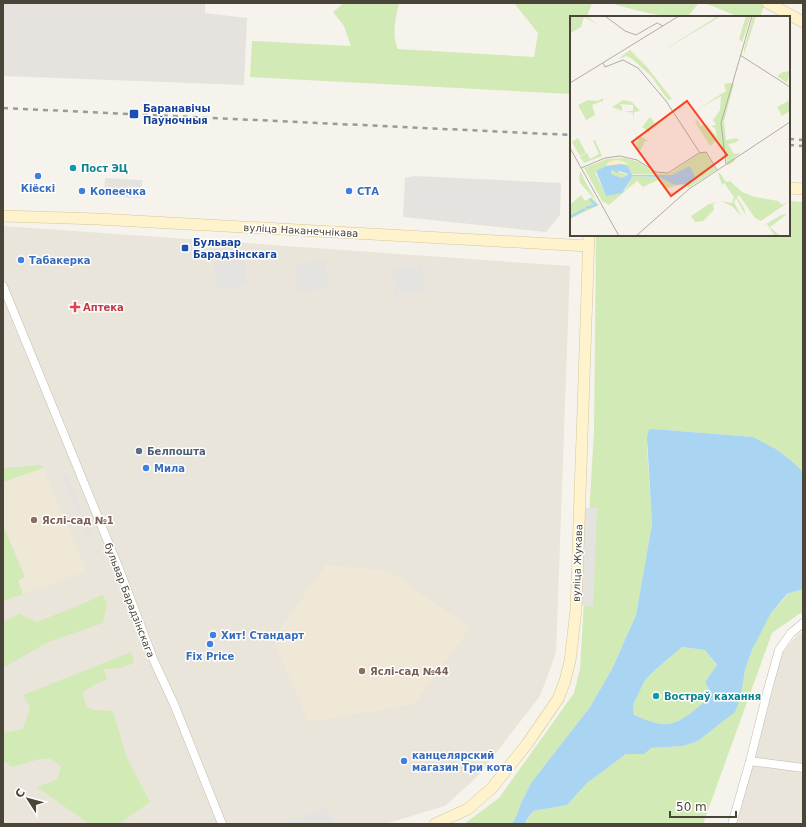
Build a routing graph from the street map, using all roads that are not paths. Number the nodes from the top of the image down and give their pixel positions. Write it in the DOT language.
graph roads {
  1 [pos="771,4"];
  2 [pos="803,22"];
  3 [pos="790,188"];
  4 [pos="803,189"];
  5 [pos="3,216"];
  6 [pos="589,241"];
  7 [pos="3,286"];
  8 [pos="803,623"];
  9 [pos="750,761"];
  10 [pos="803,768"];
  11 [pos="222,824"];
  12 [pos="435,824"];
  13 [pos="732,824"];
  1 -- 2 [label="main road"];
  3 -- 4 [label="main road"];
  5 -- 6 [label="main road, вуліца Наканечнікава"];
  6 -- 12 [label="main road, вуліца Жукава"];
  7 -- 11 [label="street, бульвар Барадзінскага"];
  8 -- 9 [label="street"];
  9 -- 10 [label="street"];
  9 -- 13 [label="street"];
}
